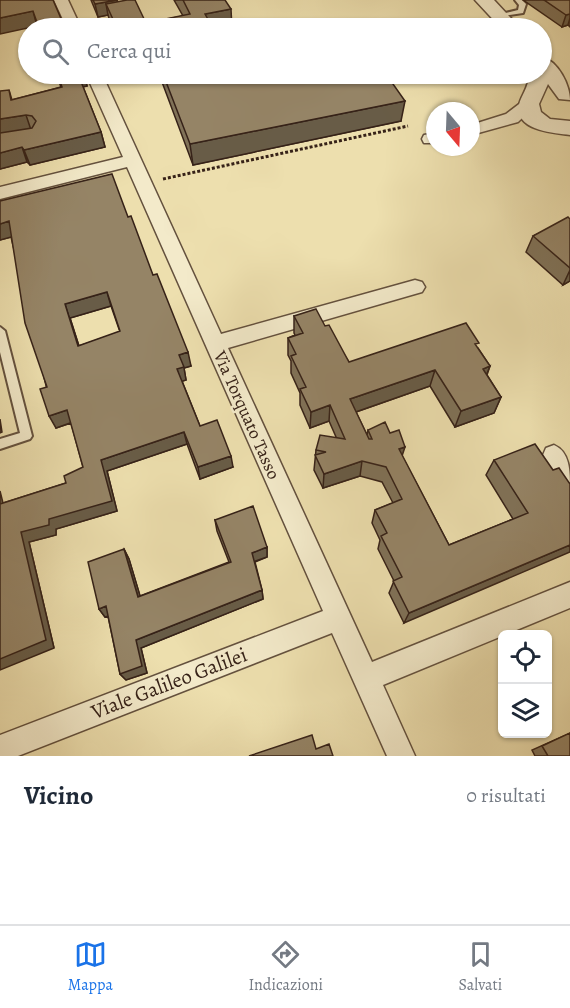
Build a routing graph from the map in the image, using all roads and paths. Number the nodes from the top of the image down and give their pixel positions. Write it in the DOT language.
graph roads {
  1 [pos="61,0"];
  2 [pos="484,0"];
  3 [pos="518,0"];
  4 [pos="69,18"];
  5 [pos="501,18"];
  6 [pos="511,18"];
  7 [pos="552,75"];
  8 [pos="99,84"];
  9 [pos="539,84"];
  10 [pos="568,95"];
  11 [pos="532,100"];
  12 [pos="497,124"];
  13 [pos="408,126"];
  14 [pos="480,128"];
  15 [pos="562,128"];
  16 [pos="133,160"];
  17 [pos="144,184"];
  18 [pos="0,193"];
  19 [pos="415,287"];
  20 [pos="0,331"];
  21 [pos="215,344"];
  22 [pos="0,444"];
  23 [pos="554,455"];
  24 [pos="570,478"];
  25 [pos="570,595"];
  26 [pos="338,618"];
  27 [pos="366,678"];
  28 [pos="0,749"];
  29 [pos="400,756"];
  1 -- 4 [label="street"];
  2 -- 5 [label="street"];
  3 -- 6 [label="lane"];
  7 -- 10 [label="street"];
  8 -- 16 [label="street, Via Torquato Tasso"];
  9 -- 11 [label="street"];
  10 -- 11 [label="street"];
  11 -- 12 [label="street"];
  11 -- 15 [label="street"];
  12 -- 14 [label="street"];
  12 -- 15 [label="street"];
  13 -- 17 [label="path"];
  16 -- 17 [label="street, Via Torquato Tasso"];
  16 -- 18 [label="street"];
  17 -- 21 [label="street, Via Torquato Tasso"];
  19 -- 21 [label="street"];
  20 -- 22 [label="lane"];
  21 -- 26 [label="street, Via Torquato Tasso"];
  23 -- 24 [label="street"];
  25 -- 27 [label="street"];
  26 -- 27 [label="street, Via Torquato Tasso"];
  26 -- 28 [label="street, Viale Galileo Galilei"];
  27 -- 29 [label="street, Via Torquato Tasso"];
}
